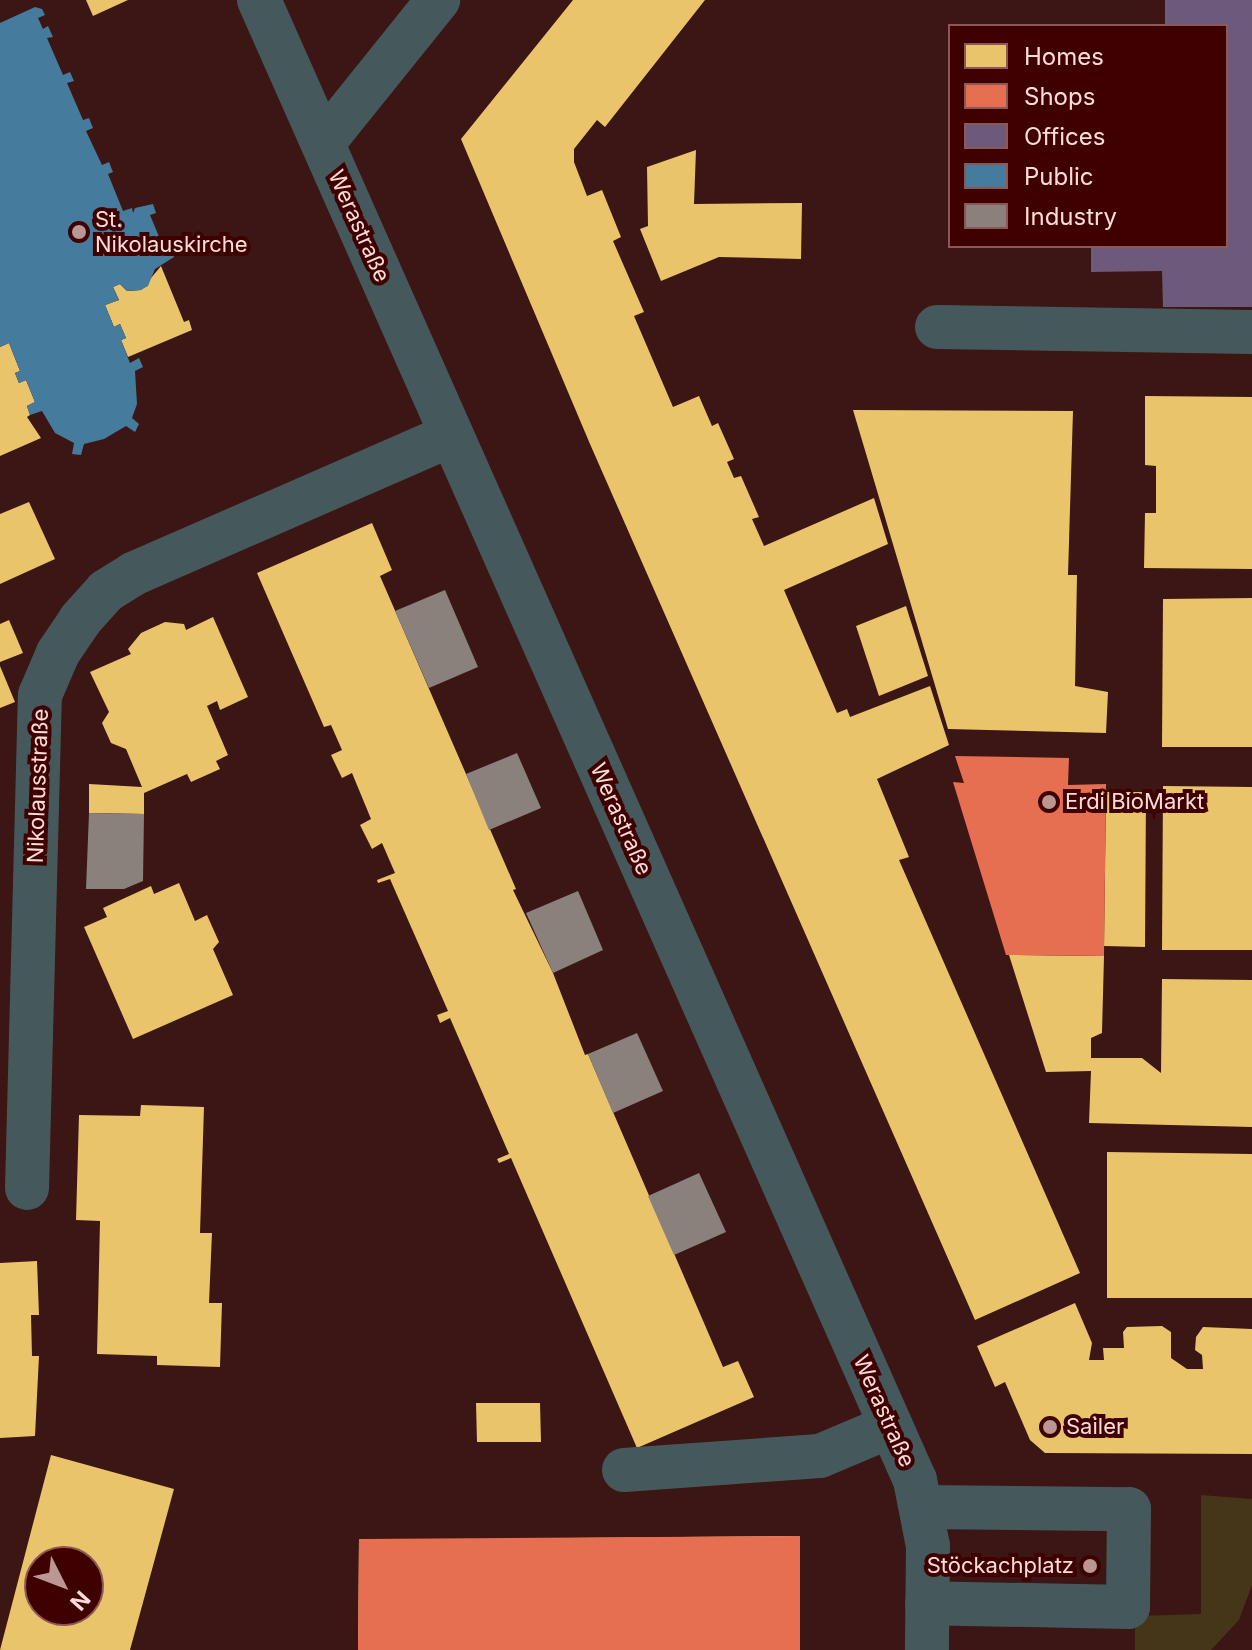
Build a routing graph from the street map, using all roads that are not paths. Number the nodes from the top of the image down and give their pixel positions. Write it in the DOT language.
graph roads {
  1 [pos="259,0"];
  2 [pos="438,0"];
  3 [pos="323,143"];
  4 [pos="937,327"];
  5 [pos="1252,332"];
  6 [pos="451,435"];
  7 [pos="27,1188"];
  8 [pos="891,1426"];
  9 [pos="624,1470"];
  10 [pos="921,1507"];
  11 [pos="927,1603"];
  12 [pos="927,1650"];
  1 -- 3 [label="street, Werastraße"];
  2 -- 3 [label="street"];
  3 -- 6 [label="street, Werastraße"];
  4 -- 5 [label="street"];
  6 -- 7 [label="street, Nikolausstraße"];
  6 -- 8 [label="street, Werastraße"];
  8 -- 9 [label="street"];
  8 -- 10 [label="street, Werastraße"];
  10 -- 11 [label="street, Werastraße"];
  10 -- 11 [label="street"];
  11 -- 12 [label="street, Werastraße"];
}
